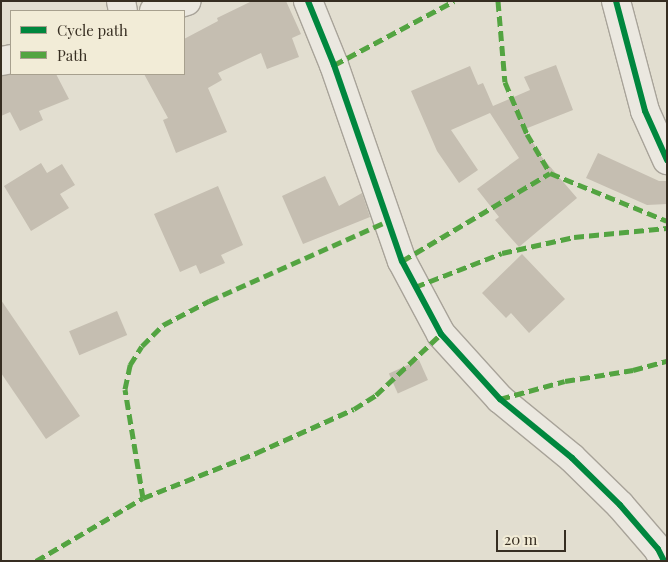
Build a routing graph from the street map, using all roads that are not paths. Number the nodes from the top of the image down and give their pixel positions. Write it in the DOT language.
graph roads {
  1 [pos="187,1"];
  2 [pos="308,1"];
  3 [pos="616,1"];
  4 [pos="157,10"];
  5 [pos="667,160"];
  6 [pos="664,561"];
  1 -- 4 [label="street"];
  2 -- 6 [label="street"];
  3 -- 5 [label="street"];
}
